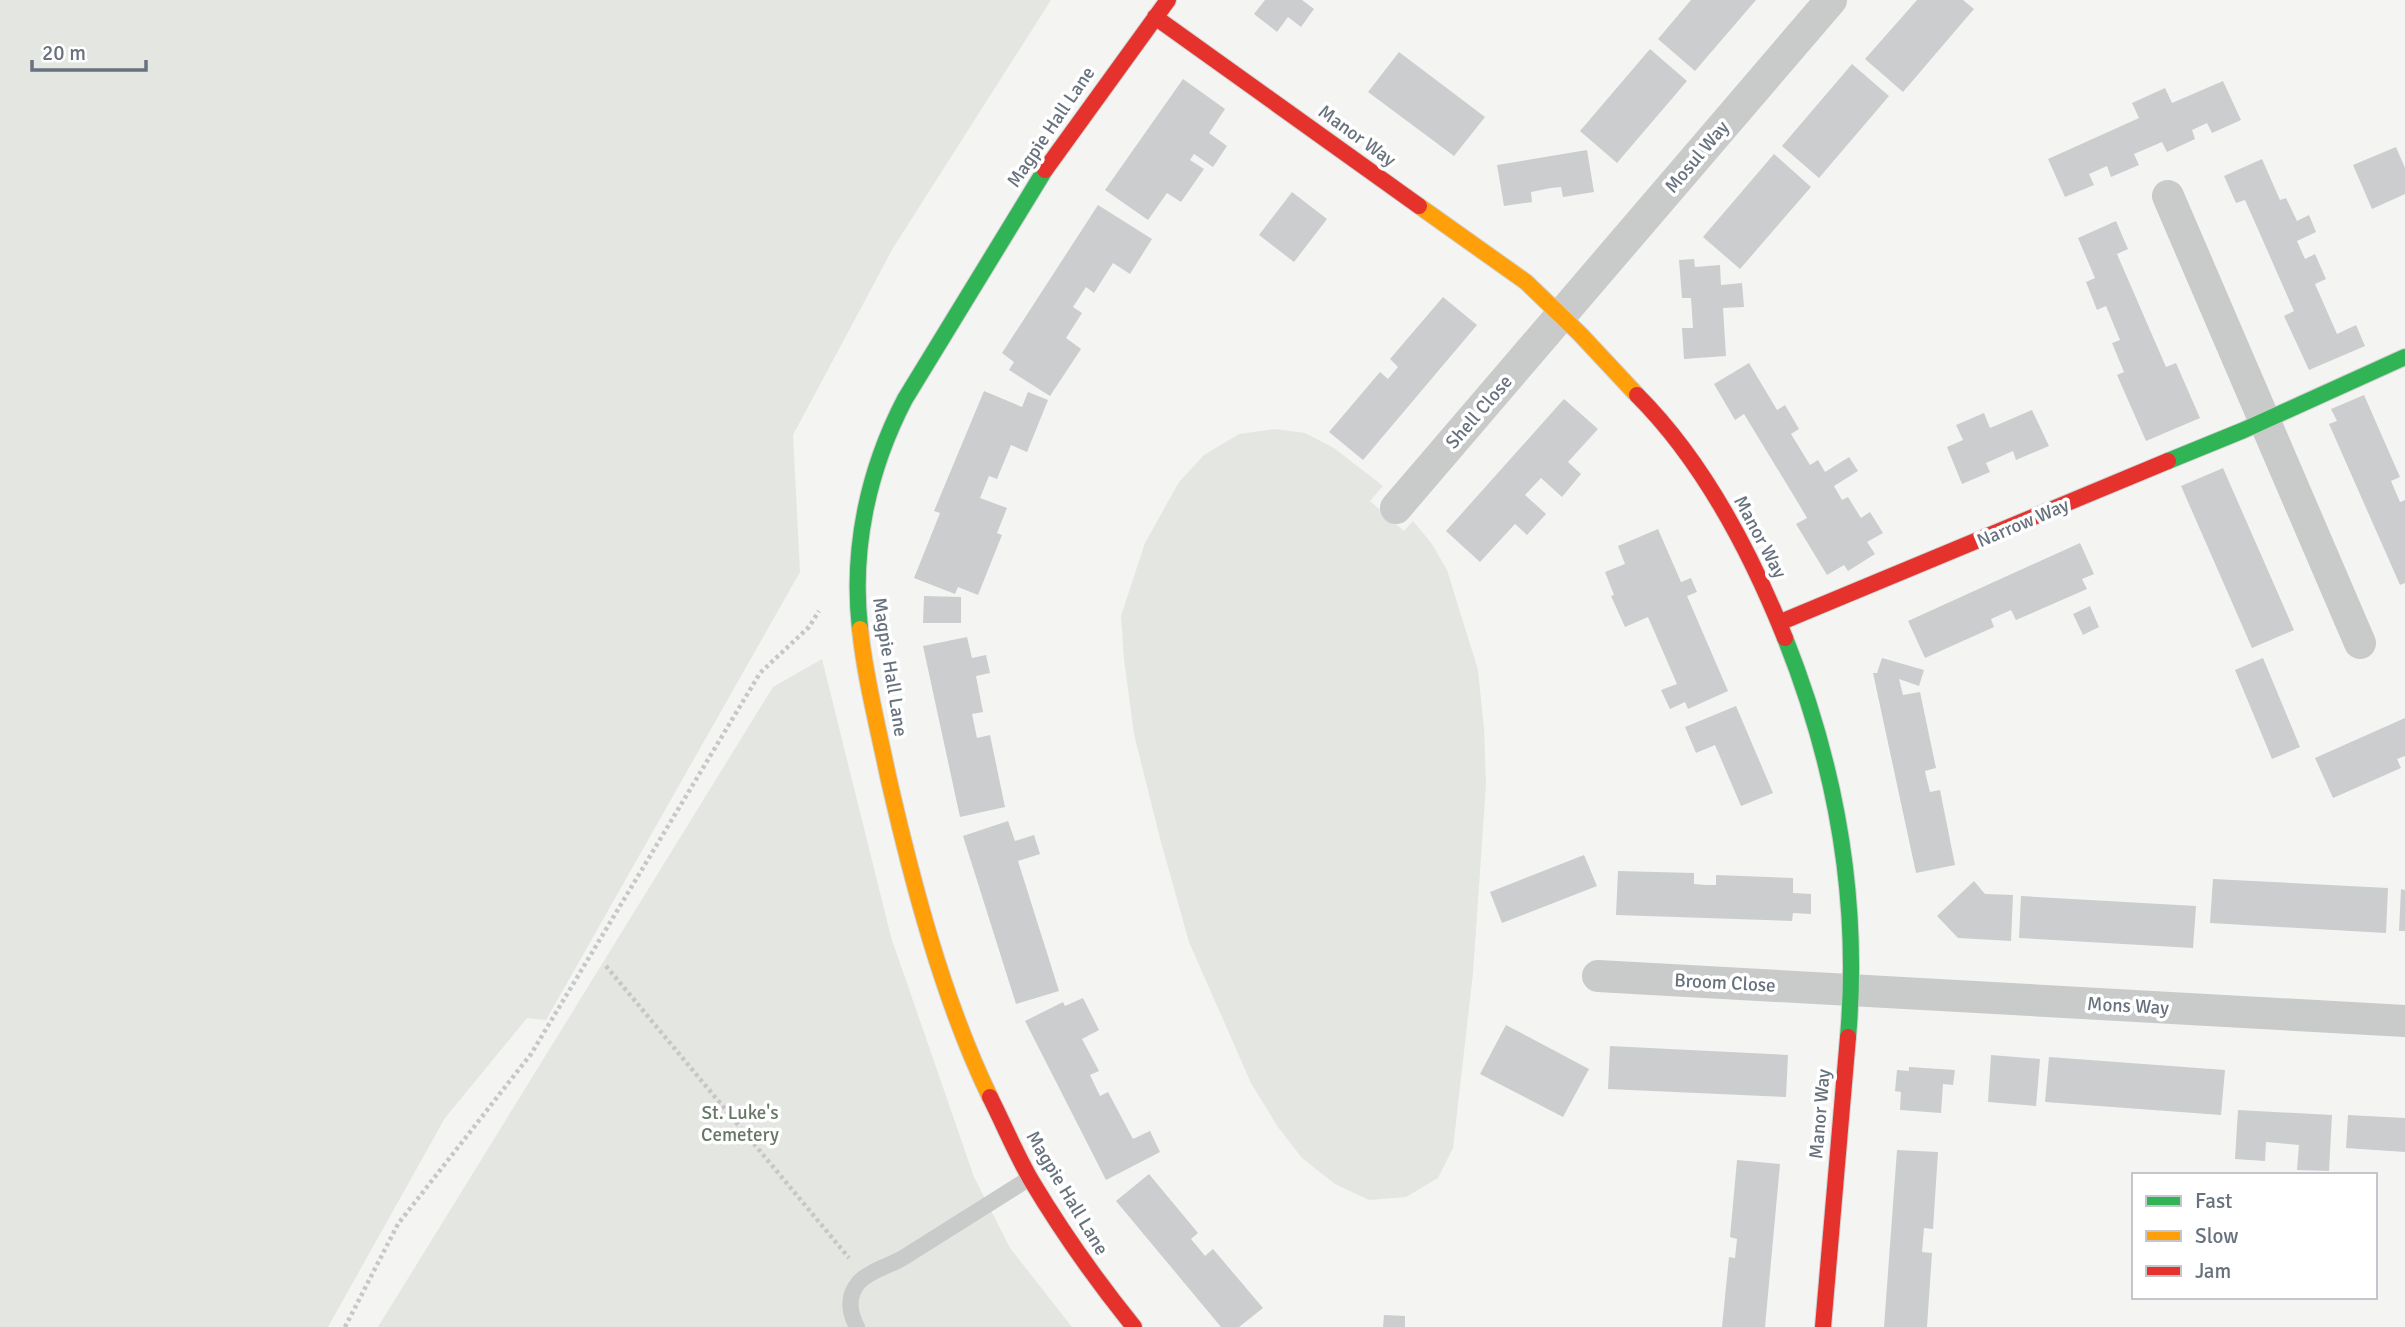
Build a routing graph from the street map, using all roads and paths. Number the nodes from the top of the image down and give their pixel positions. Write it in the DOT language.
graph roads {
  1 [pos="1168,0"];
  2 [pos="1831,0"];
  3 [pos="1155,17"];
  4 [pos="2168,195"];
  5 [pos="1562,315"];
  6 [pos="2405,357"];
  7 [pos="2265,419"];
  8 [pos="1396,508"];
  9 [pos="856,594"];
  10 [pos="1780,622"];
  11 [pos="2360,643"];
  12 [pos="606,966"];
  13 [pos="1598,976"];
  14 [pos="1852,990"];
  15 [pos="2405,1021"];
  16 [pos="1030,1178"];
  17 [pos="866,1277"];
  18 [pos="345,1327"];
  19 [pos="857,1327"];
  20 [pos="1134,1327"];
  21 [pos="1823,1327"];
  1 -- 3 [label="street, Magpie Hall Lane"];
  2 -- 5 [label="street, Mosul Way"];
  3 -- 5 [label="street, Manor Way"];
  3 -- 9 [label="street, Magpie Hall Lane"];
  4 -- 7 [label="street"];
  5 -- 8 [label="street, Shell Close"];
  5 -- 10 [label="street, Manor Way"];
  6 -- 7 [label="street, Narrow Way"];
  7 -- 10 [label="street, Narrow Way"];
  7 -- 11 [label="street"];
  9 -- 16 [label="street, Magpie Hall Lane"];
  9 -- 18 [label="path"];
  10 -- 14 [label="street, Manor Way"];
  12 -- 17 [label="path"];
  13 -- 14 [label="street, Broom Close"];
  14 -- 15 [label="street, Mons Way"];
  14 -- 21 [label="street, Manor Way"];
  16 -- 17 [label="lane"];
  16 -- 20 [label="street, Magpie Hall Lane"];
  17 -- 19 [label="lane"];
}
